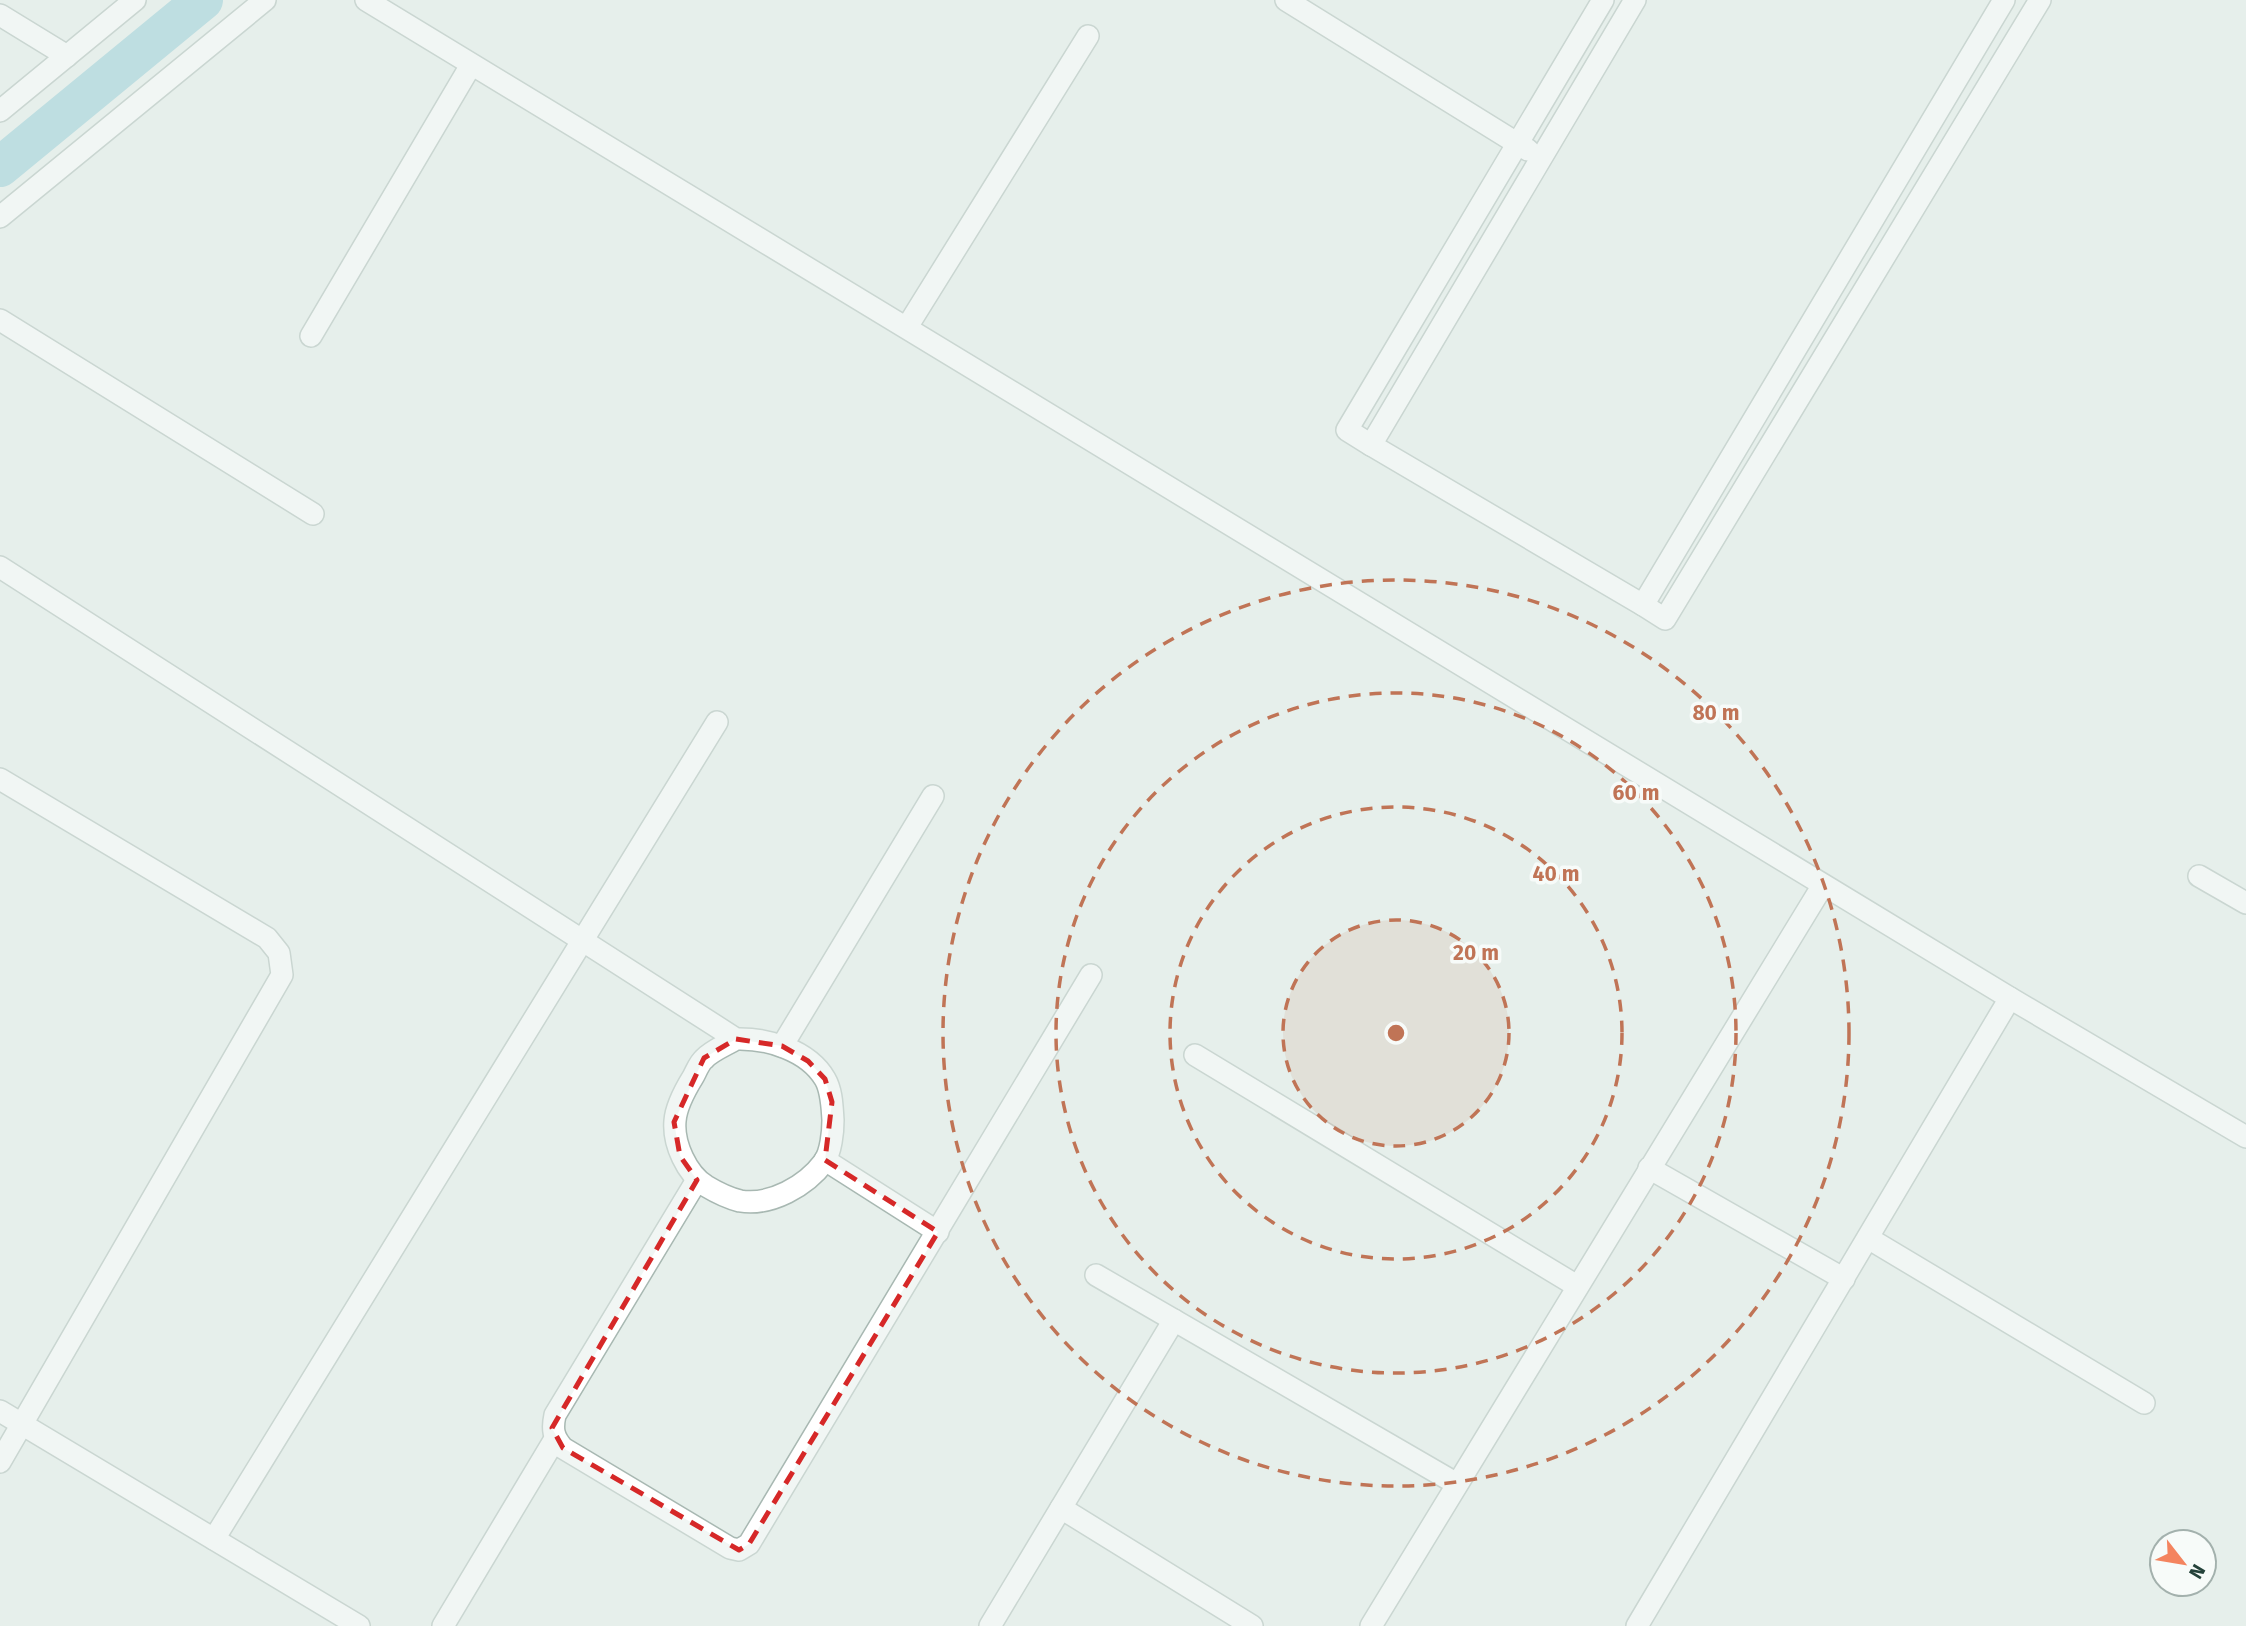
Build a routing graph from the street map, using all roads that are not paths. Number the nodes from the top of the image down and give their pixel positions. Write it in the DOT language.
graph roads {
  1 [pos="135,0"];
  2 [pos="265,0"];
  3 [pos="366,0"];
  4 [pos="1286,0"];
  5 [pos="1602,0"];
  6 [pos="1635,0"];
  7 [pos="2004,0"];
  8 [pos="2040,0"];
  9 [pos="0,15"];
  10 [pos="1088,36"];
  11 [pos="67,56"];
  12 [pos="471,65"];
  13 [pos="0,111"];
  14 [pos="1517,142"];
  15 [pos="1540,158"];
  16 [pos="0,217"];
  17 [pos="0,320"];
  18 [pos="907,327"];
  19 [pos="311,336"];
  20 [pos="1371,445"];
  21 [pos="313,514"];
  22 [pos="0,567"];
  23 [pos="1643,605"];
  24 [pos="717,722"];
  25 [pos="0,779"];
  26 [pos="933,796"];
  27 [pos="2199,876"];
  28 [pos="1823,885"];
  29 [pos="2246,903"];
  30 [pos="581,940"];
  31 [pos="1091,975"];
  32 [pos="2010,998"];
  33 [pos="736,1039"];
  34 [pos="782,1046"];
  35 [pos="1195,1055"];
  36 [pos="2246,1137"];
  37 [pos="825,1160"];
  38 [pos="1649,1168"];
  39 [pos="697,1180"];
  40 [pos="938,1232"];
  41 [pos="1868,1238"];
  42 [pos="1096,1275"];
  43 [pos="1844,1279"];
  44 [pos="1577,1286"];
  45 [pos="1174,1320"];
  46 [pos="2144,1403"];
  47 [pos="0,1411"];
  48 [pos="23,1424"];
  49 [pos="555,1439"];
  50 [pos="0,1462"];
  51 [pos="1457,1484"];
  52 [pos="1061,1508"];
  53 [pos="214,1539"];
  54 [pos="359,1626"];
  55 [pos="443,1626"];
  56 [pos="990,1626"];
  57 [pos="1252,1626"];
  58 [pos="1371,1626"];
  59 [pos="1637,1626"];
  1 -- 11 [label="street"];
  2 -- 16 [label="street"];
  3 -- 12 [label="street"];
  4 -- 14 [label="street"];
  5 -- 14 [label="street"];
  6 -- 15 [label="street"];
  7 -- 23 [label="street"];
  8 -- 23 [label="street"];
  9 -- 11 [label="street"];
  10 -- 18 [label="street"];
  11 -- 13 [label="street"];
  12 -- 18 [label="street"];
  12 -- 19 [label="street"];
  14 -- 15 [label="street"];
  14 -- 20 [label="street"];
  15 -- 20 [label="street"];
  17 -- 21 [label="street"];
  18 -- 28 [label="street"];
  20 -- 23 [label="street"];
  22 -- 30 [label="street"];
  24 -- 30 [label="street"];
  25 -- 48 [label="street"];
  26 -- 34 [label="street"];
  27 -- 29 [label="street"];
  28 -- 32 [label="street"];
  28 -- 38 [label="street"];
  30 -- 33 [label="street"];
  30 -- 53 [label="street"];
  31 -- 40 [label="street"];
  32 -- 36 [label="street"];
  32 -- 41 [label="street"];
  33 -- 34 [label="street"];
  33 -- 39 [label="street"];
  34 -- 37 [label="street"];
  35 -- 44 [label="street"];
  37 -- 39 [label="street"];
  37 -- 40 [label="street"];
  38 -- 43 [label="street"];
  38 -- 44 [label="street"];
  39 -- 49 [label="street"];
  40 -- 49 [label="street"];
  41 -- 43 [label="street"];
  41 -- 46 [label="street"];
  42 -- 45 [label="street"];
  43 -- 59 [label="street"];
  44 -- 51 [label="street"];
  45 -- 51 [label="street"];
  45 -- 52 [label="street"];
  47 -- 48 [label="street"];
  48 -- 50 [label="street"];
  48 -- 53 [label="street"];
  49 -- 55 [label="street"];
  51 -- 58 [label="street"];
  52 -- 56 [label="street"];
  52 -- 57 [label="street"];
  53 -- 54 [label="street"];
}
